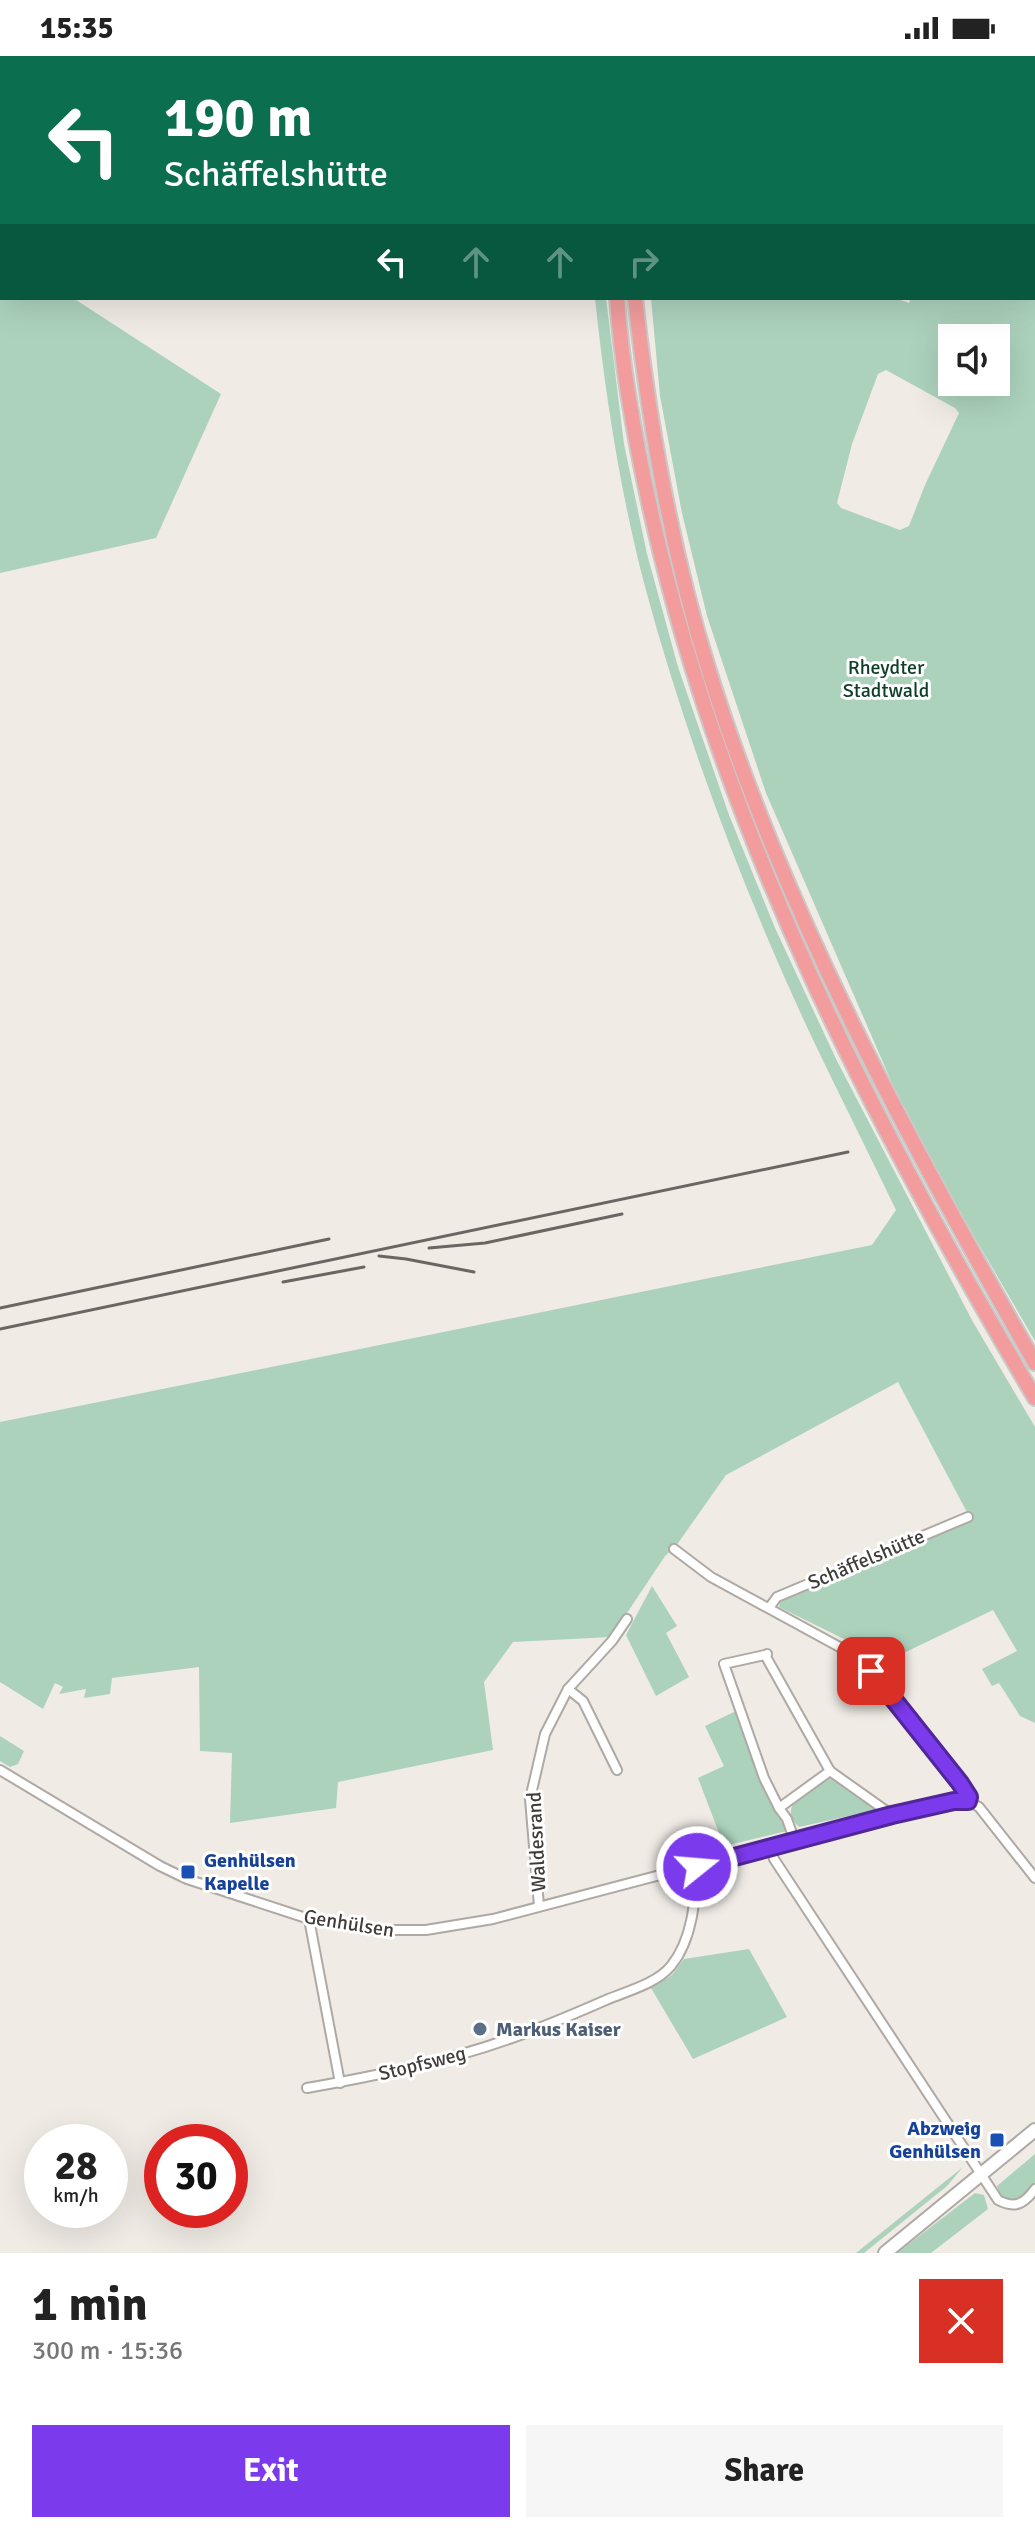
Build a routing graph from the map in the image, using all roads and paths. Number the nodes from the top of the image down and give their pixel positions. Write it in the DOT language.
graph roads {
  1 [pos="617,300"];
  2 [pos="635,300"];
  3 [pos="1035,1363"];
  4 [pos="1035,1398"];
  5 [pos="968,1517"];
  6 [pos="674,1549"];
  7 [pos="769,1608"];
  8 [pos="627,1619"];
  9 [pos="568,1689"];
  10 [pos="0,1770"];
  11 [pos="617,1770"];
  12 [pos="830,1771"];
  13 [pos="968,1801"];
  14 [pos="779,1808"];
  15 [pos="892,1815"];
  16 [pos="794,1839"];
  17 [pos="770,1846"];
  18 [pos="697,1867"];
  19 [pos="1035,1878"];
  20 [pos="539,1906"];
  21 [pos="309,1919"];
  22 [pos="340,2083"];
  23 [pos="307,2088"];
  24 [pos="1035,2130"];
  25 [pos="982,2174"];
  26 [pos="1035,2189"];
  27 [pos="885,2253"];
  1 -- 4 [label="highway"];
  2 -- 3 [label="highway"];
  5 -- 7 [label="street, Schäffelshütte"];
  6 -- 7 [label="street"];
  7 -- 13 [label="street"];
  8 -- 9 [label="street, Waldesrand"];
  9 -- 11 [label="street"];
  9 -- 20 [label="street, Waldesrand"];
  10 -- 21 [label="street, Genhülsen"];
  12 -- 14 [label="street"];
  12 -- 14 [label="street"];
  12 -- 15 [label="street"];
  13 -- 15 [label="street, Genhülsen"];
  13 -- 19 [label="street"];
  14 -- 16 [label="street"];
  15 -- 16 [label="street, Genhülsen"];
  16 -- 17 [label="street, Genhülsen"];
  17 -- 18 [label="street, Genhülsen"];
  17 -- 25 [label="street"];
  18 -- 20 [label="street, Genhülsen"];
  18 -- 22 [label="street, Stopfsweg"];
  20 -- 21 [label="street, Genhülsen"];
  21 -- 22 [label="street"];
  22 -- 23 [label="street, Stopfsweg"];
  24 -- 25 [label="main road"];
  25 -- 26 [label="street"];
  25 -- 27 [label="main road"];
}
